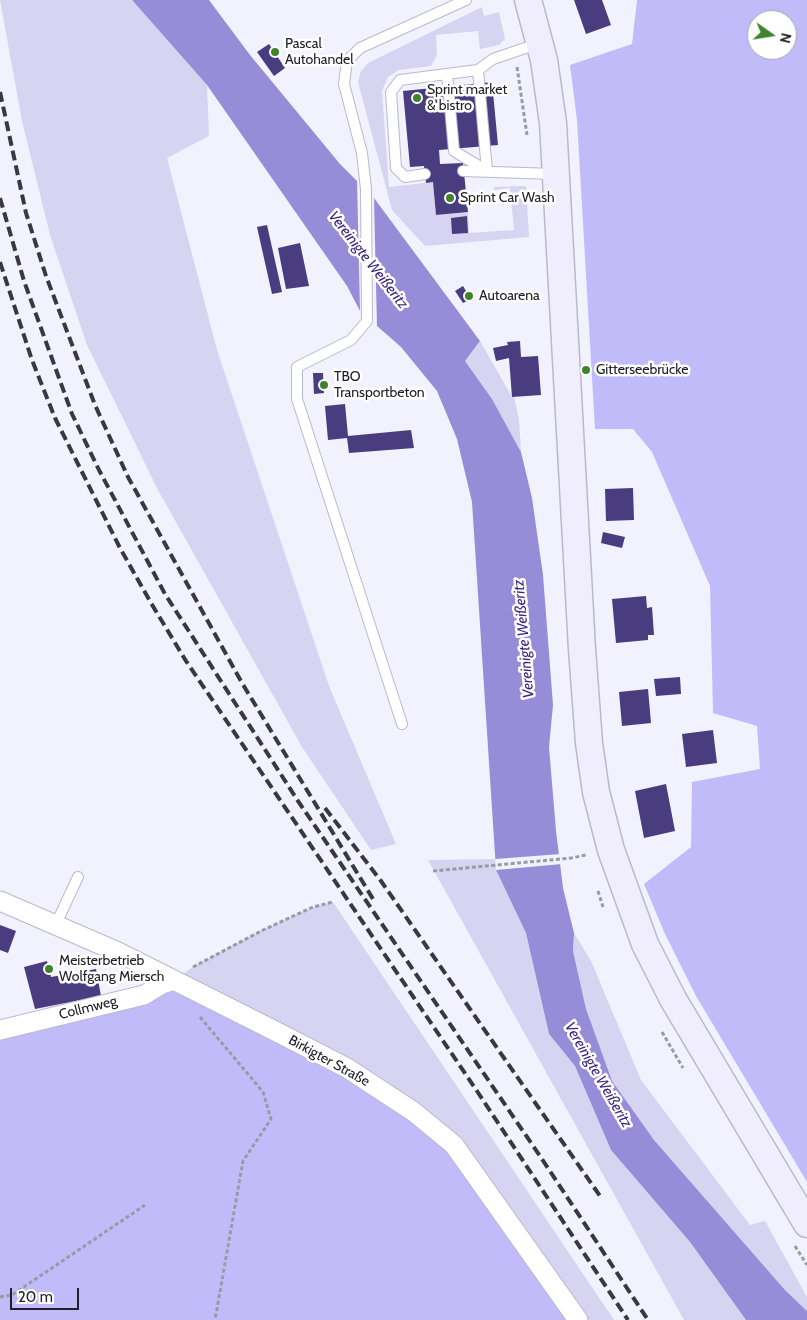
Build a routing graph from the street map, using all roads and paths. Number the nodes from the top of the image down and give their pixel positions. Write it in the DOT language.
graph roads {
  1 [pos="466,0"];
  2 [pos="528,0"];
  3 [pos="540,43"];
  4 [pos="478,70"];
  5 [pos="447,74"];
  6 [pos="464,170"];
  7 [pos="487,171"];
  8 [pos="425,174"];
  9 [pos="555,174"];
  10 [pos="402,724"];
  11 [pos="589,854"];
  12 [pos="433,871"];
  13 [pos="78,877"];
  14 [pos="0,901"];
  15 [pos="333,902"];
  16 [pos="56,924"];
  17 [pos="174,980"];
  18 [pos="196,1014"];
  19 [pos="0,1030"];
  20 [pos="145,1205"];
  21 [pos="807,1224"];
  22 [pos="0,1297"];
  23 [pos="215,1320"];
  24 [pos="578,1320"];
  1 -- 10 [label="lane"];
  2 -- 3 [label="main road"];
  3 -- 4 [label="lane"];
  3 -- 9 [label="main road"];
  4 -- 5 [label="lane"];
  4 -- 7 [label="lane"];
  5 -- 7 [label="lane"];
  5 -- 8 [label="lane"];
  6 -- 7 [label="lane"];
  7 -- 9 [label="lane"];
  9 -- 21 [label="main road"];
  11 -- 12 [label="path"];
  13 -- 16 [label="lane"];
  14 -- 16 [label="street, Birkigter Straße"];
  15 -- 17 [label="path"];
  16 -- 17 [label="street, Birkigter Straße"];
  17 -- 19 [label="street, Collmweg"];
  17 -- 24 [label="street, Birkigter Straße"];
  18 -- 23 [label="path"];
  20 -- 22 [label="path"];
}
